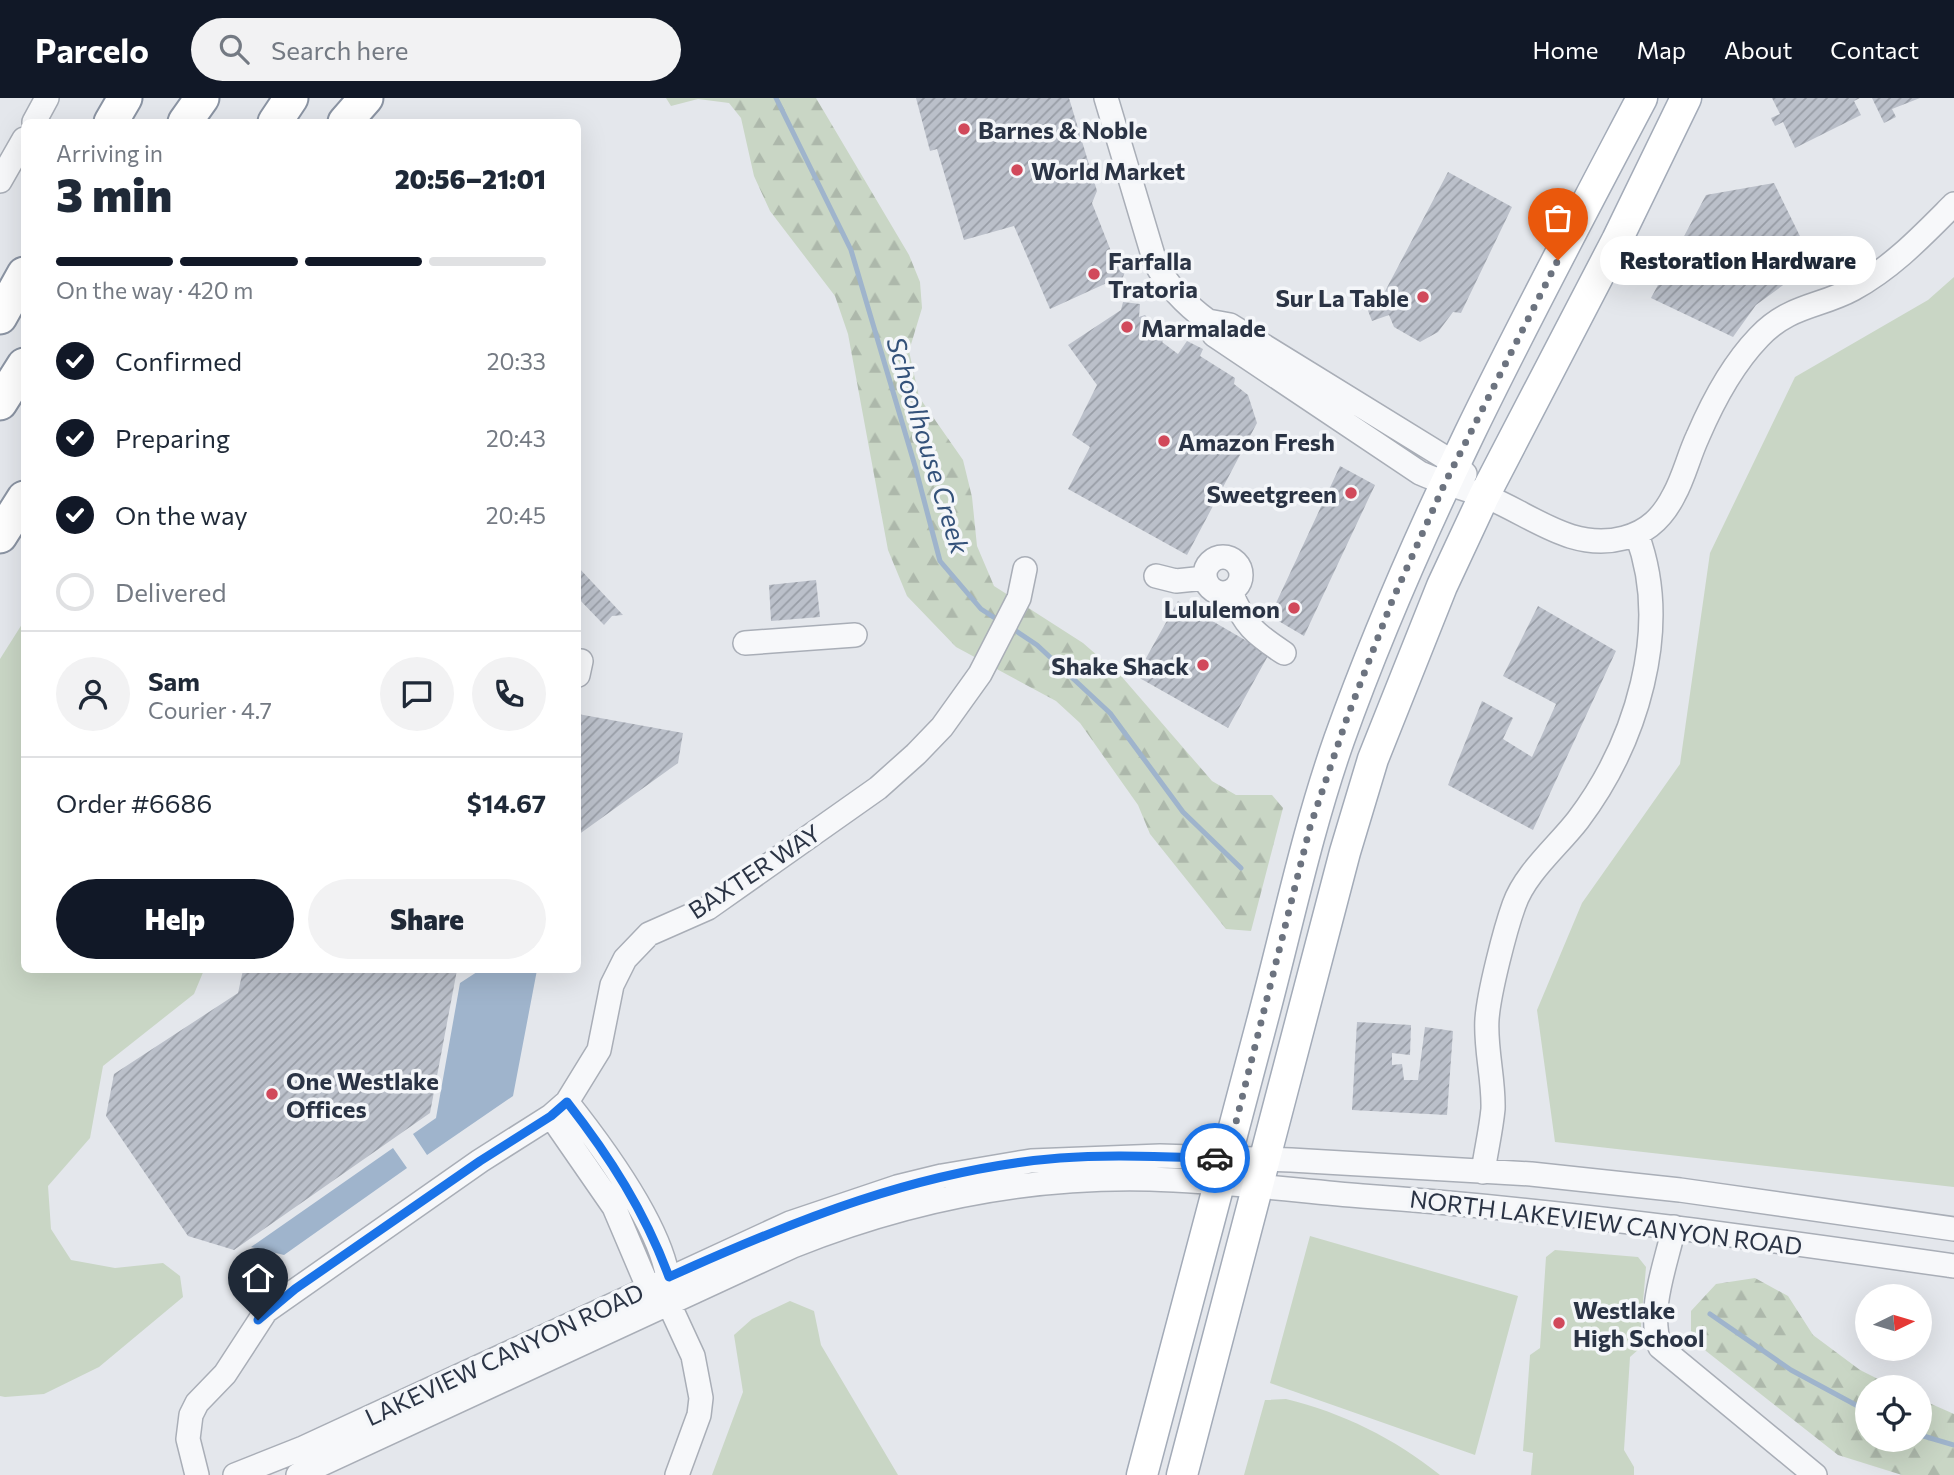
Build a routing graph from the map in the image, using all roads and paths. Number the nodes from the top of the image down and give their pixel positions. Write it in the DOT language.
graph roads {
  1 [pos="47,98"];
  2 [pos="125,98"];
  3 [pos="180,98"];
  4 [pos="202,98"];
  5 [pos="291,98"];
  6 [pos="366,98"];
  7 [pos="1106,98"];
  8 [pos="1686,98"];
  9 [pos="1638,104"];
  10 [pos="36,119"];
  11 [pos="113,119"];
  12 [pos="169,119"];
  13 [pos="187,119"];
  14 [pos="277,119"];
  15 [pos="348,119"];
  16 [pos="21,144"];
  17 [pos="0,181"];
  18 [pos="1954,204"];
  19 [pos="21,279"];
  20 [pos="0,317"];
  21 [pos="21,370"];
  22 [pos="0,403"];
  23 [pos="1449,474"];
  24 [pos="1484,496"];
  25 [pos="1637,535"];
  26 [pos="1026,569"];
  27 [pos="1156,576"];
  28 [pos="1205,578"];
  29 [pos="1231,592"];
  30 [pos="855,635"];
  31 [pos="745,643"];
  32 [pos="1284,653"];
  33 [pos="559,1109"];
  34 [pos="1223,1171"];
  35 [pos="1483,1172"];
  36 [pos="1261,1173"];
  37 [pos="1674,1227"];
  38 [pos="1954,1229"];
  39 [pos="1954,1266"];
  40 [pos="659,1282"];
  41 [pos="670,1304"];
  42 [pos="197,1475"];
  43 [pos="235,1475"];
  44 [pos="298,1475"];
  45 [pos="677,1475"];
  46 [pos="1142,1475"];
  47 [pos="1182,1475"];
  48 [pos="1815,1475"];
  1 -- 10 [label="street"];
  2 -- 11 [label="highway"];
  3 -- 12 [label="highway"];
  4 -- 13 [label="highway"];
  5 -- 14 [label="highway"];
  6 -- 15 [label="highway"];
  7 -- 23 [label="street"];
  8 -- 24 [label="main road"];
  9 -- 23 [label="main road"];
  16 -- 17 [label="street"];
  18 -- 25 [label="street"];
  19 -- 20 [label="highway"];
  21 -- 22 [label="highway"];
  23 -- 24 [label="street"];
  23 -- 34 [label="main road"];
  24 -- 25 [label="street"];
  24 -- 36 [label="main road"];
  25 -- 35 [label="street"];
  26 -- 33 [label="street, BAXTER WAY"];
  27 -- 28 [label="street"];
  28 -- 29 [label="street"];
  28 -- 29 [label="street"];
  29 -- 32 [label="street"];
  30 -- 31 [label="street"];
  33 -- 40 [label="street"];
  33 -- 42 [label="street, BAXTER WAY"];
  34 -- 36 [label="street, LAKEVIEW CANYON ROAD"];
  34 -- 40 [label="street, LAKEVIEW CANYON ROAD"];
  34 -- 41 [label="street, LAKEVIEW CANYON ROAD"];
  34 -- 46 [label="main road"];
  35 -- 36 [label="street, NORTH LAKEVIEW CANYON ROAD"];
  35 -- 38 [label="street, NORTH LAKEVIEW CANYON ROAD"];
  36 -- 37 [label="street, NORTH LAKEVIEW CANYON ROAD"];
  36 -- 47 [label="main road"];
  37 -- 39 [label="street, NORTH LAKEVIEW CANYON ROAD"];
  37 -- 48 [label="street"];
  40 -- 41 [label="street"];
  40 -- 43 [label="street, LAKEVIEW CANYON ROAD"];
  41 -- 44 [label="street, LAKEVIEW CANYON ROAD"];
  41 -- 45 [label="street"];
}
